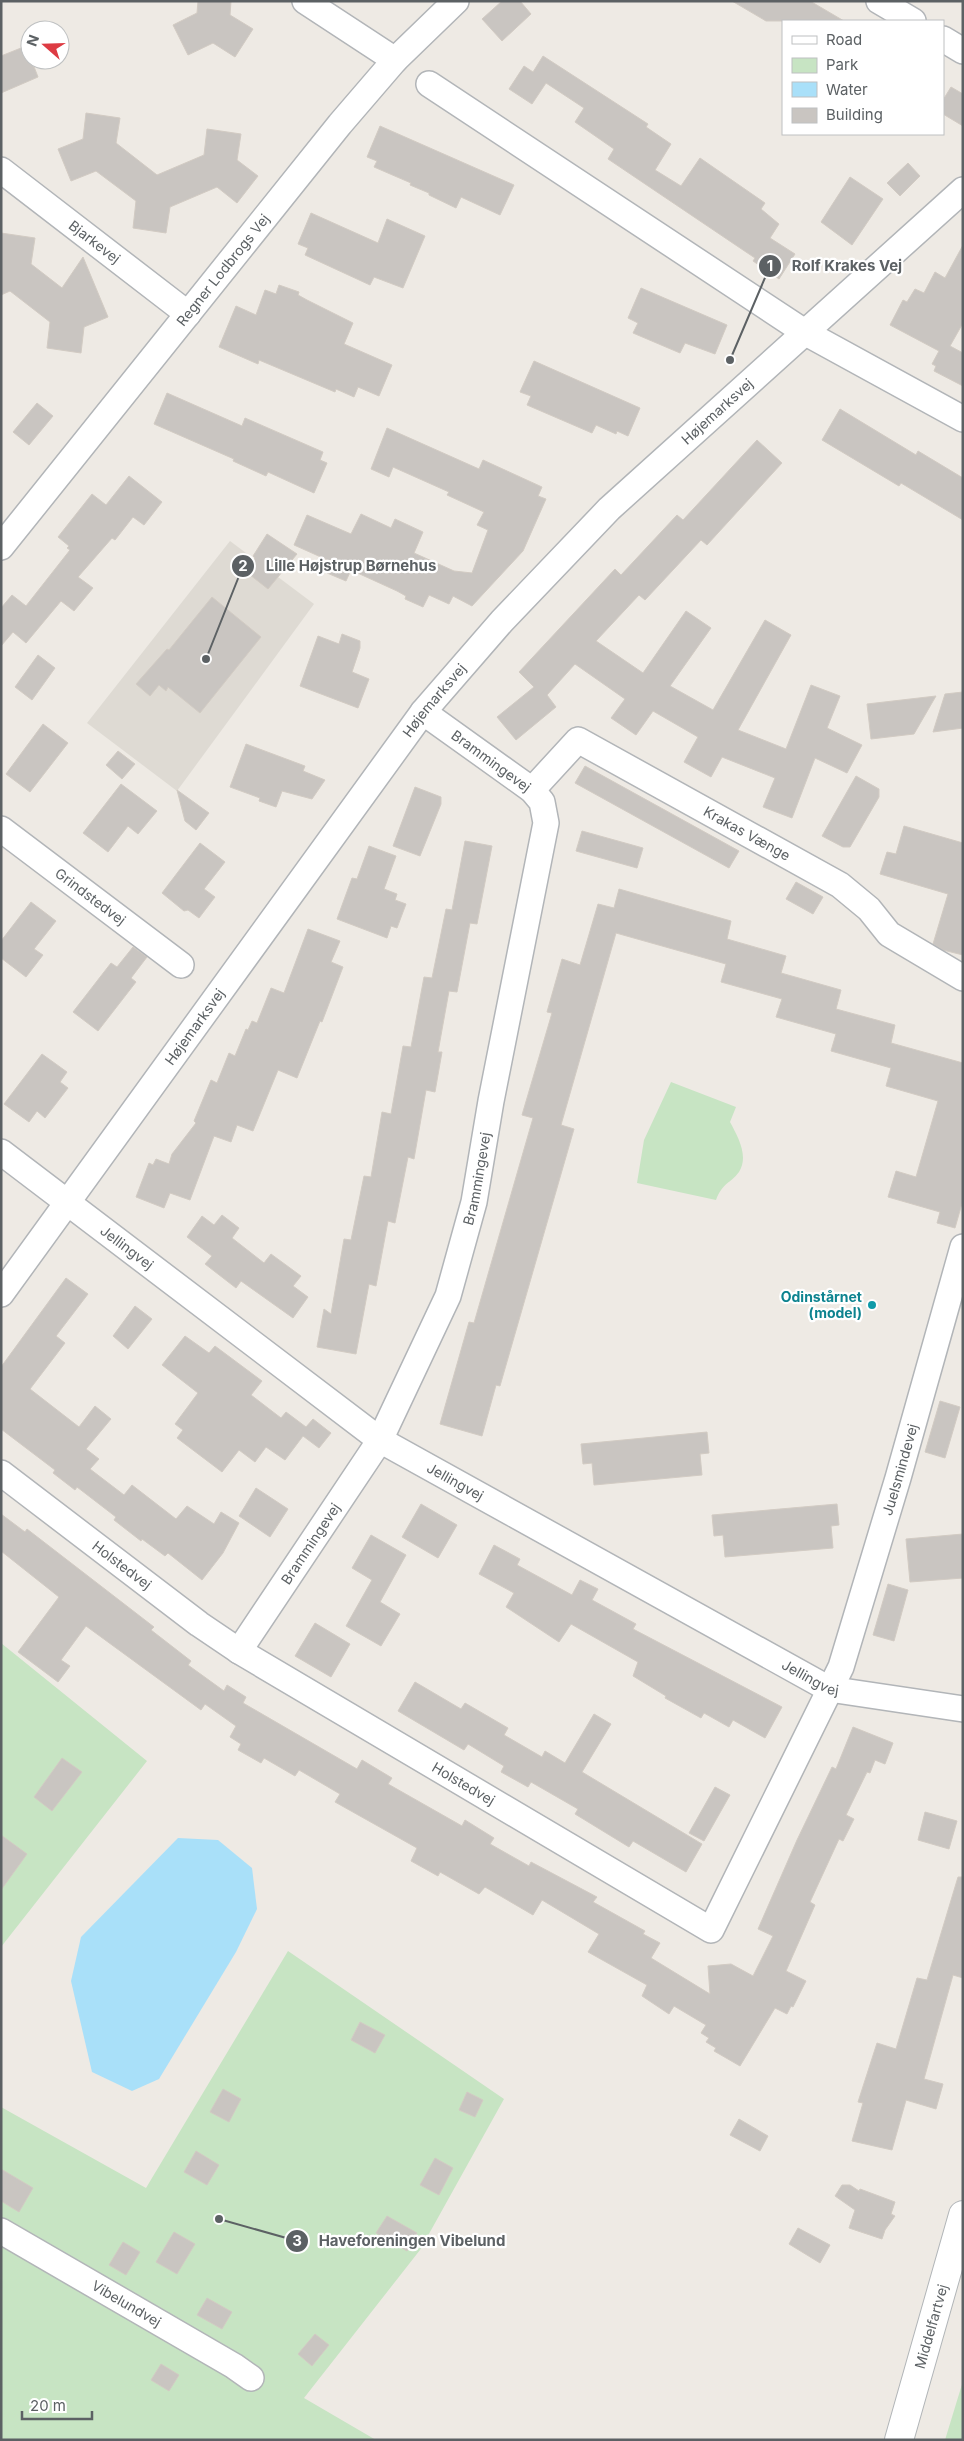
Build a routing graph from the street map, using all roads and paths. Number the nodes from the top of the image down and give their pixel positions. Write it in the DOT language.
graph roads {
  1 [pos="305,1"];
  2 [pos="456,1"];
  3 [pos="879,1"];
  4 [pos="911,20"];
  5 [pos="944,40"];
  6 [pos="963,51"];
  7 [pos="394,60"];
  8 [pos="429,84"];
  9 [pos="1,170"];
  10 [pos="963,190"];
  11 [pos="188,314"];
  12 [pos="806,333"];
  13 [pos="963,418"];
  14 [pos="1,547"];
  15 [pos="423,712"];
  16 [pos="532,790"];
  17 [pos="1,829"];
  18 [pos="181,965"];
  19 [pos="963,978"];
  20 [pos="1,1152"];
  21 [pos="68,1203"];
  22 [pos="963,1247"];
  23 [pos="1,1294"];
  24 [pos="380,1440"];
  25 [pos="1,1473"];
  26 [pos="239,1651"];
  27 [pos="829,1690"];
  28 [pos="963,1709"];
  29 [pos="963,2215"];
  30 [pos="1,2231"];
  31 [pos="251,2378"];
  32 [pos="899,2440"];
  1 -- 7 [label="street"];
  2 -- 7 [label="street, Regner Lodbrogs Vej"];
  3 -- 4 [label="street"];
  5 -- 6 [label="street"];
  7 -- 11 [label="street, Regner Lodbrogs Vej"];
  8 -- 12 [label="street"];
  9 -- 11 [label="street, Bjarkevej"];
  10 -- 12 [label="street, Højemarksvej"];
  11 -- 14 [label="street, Regner Lodbrogs Vej"];
  12 -- 13 [label="street"];
  12 -- 15 [label="street, Højemarksvej"];
  15 -- 16 [label="street, Brammingevej"];
  15 -- 21 [label="street, Højemarksvej"];
  16 -- 19 [label="street, Krakas Vænge"];
  16 -- 24 [label="street, Brammingevej"];
  17 -- 18 [label="street, Grindstedvej"];
  20 -- 21 [label="street, Jellingvej"];
  21 -- 23 [label="street, Højemarksvej"];
  21 -- 24 [label="street, Jellingvej"];
  22 -- 27 [label="street, Juelsmindevej"];
  24 -- 26 [label="street, Brammingevej"];
  24 -- 27 [label="street, Jellingvej"];
  25 -- 26 [label="street, Holstedvej"];
  26 -- 27 [label="street, Holstedvej"];
  27 -- 28 [label="street, Jellingvej"];
  29 -- 32 [label="main road, Middelfartvej"];
  30 -- 31 [label="street, Vibelundvej"];
}
